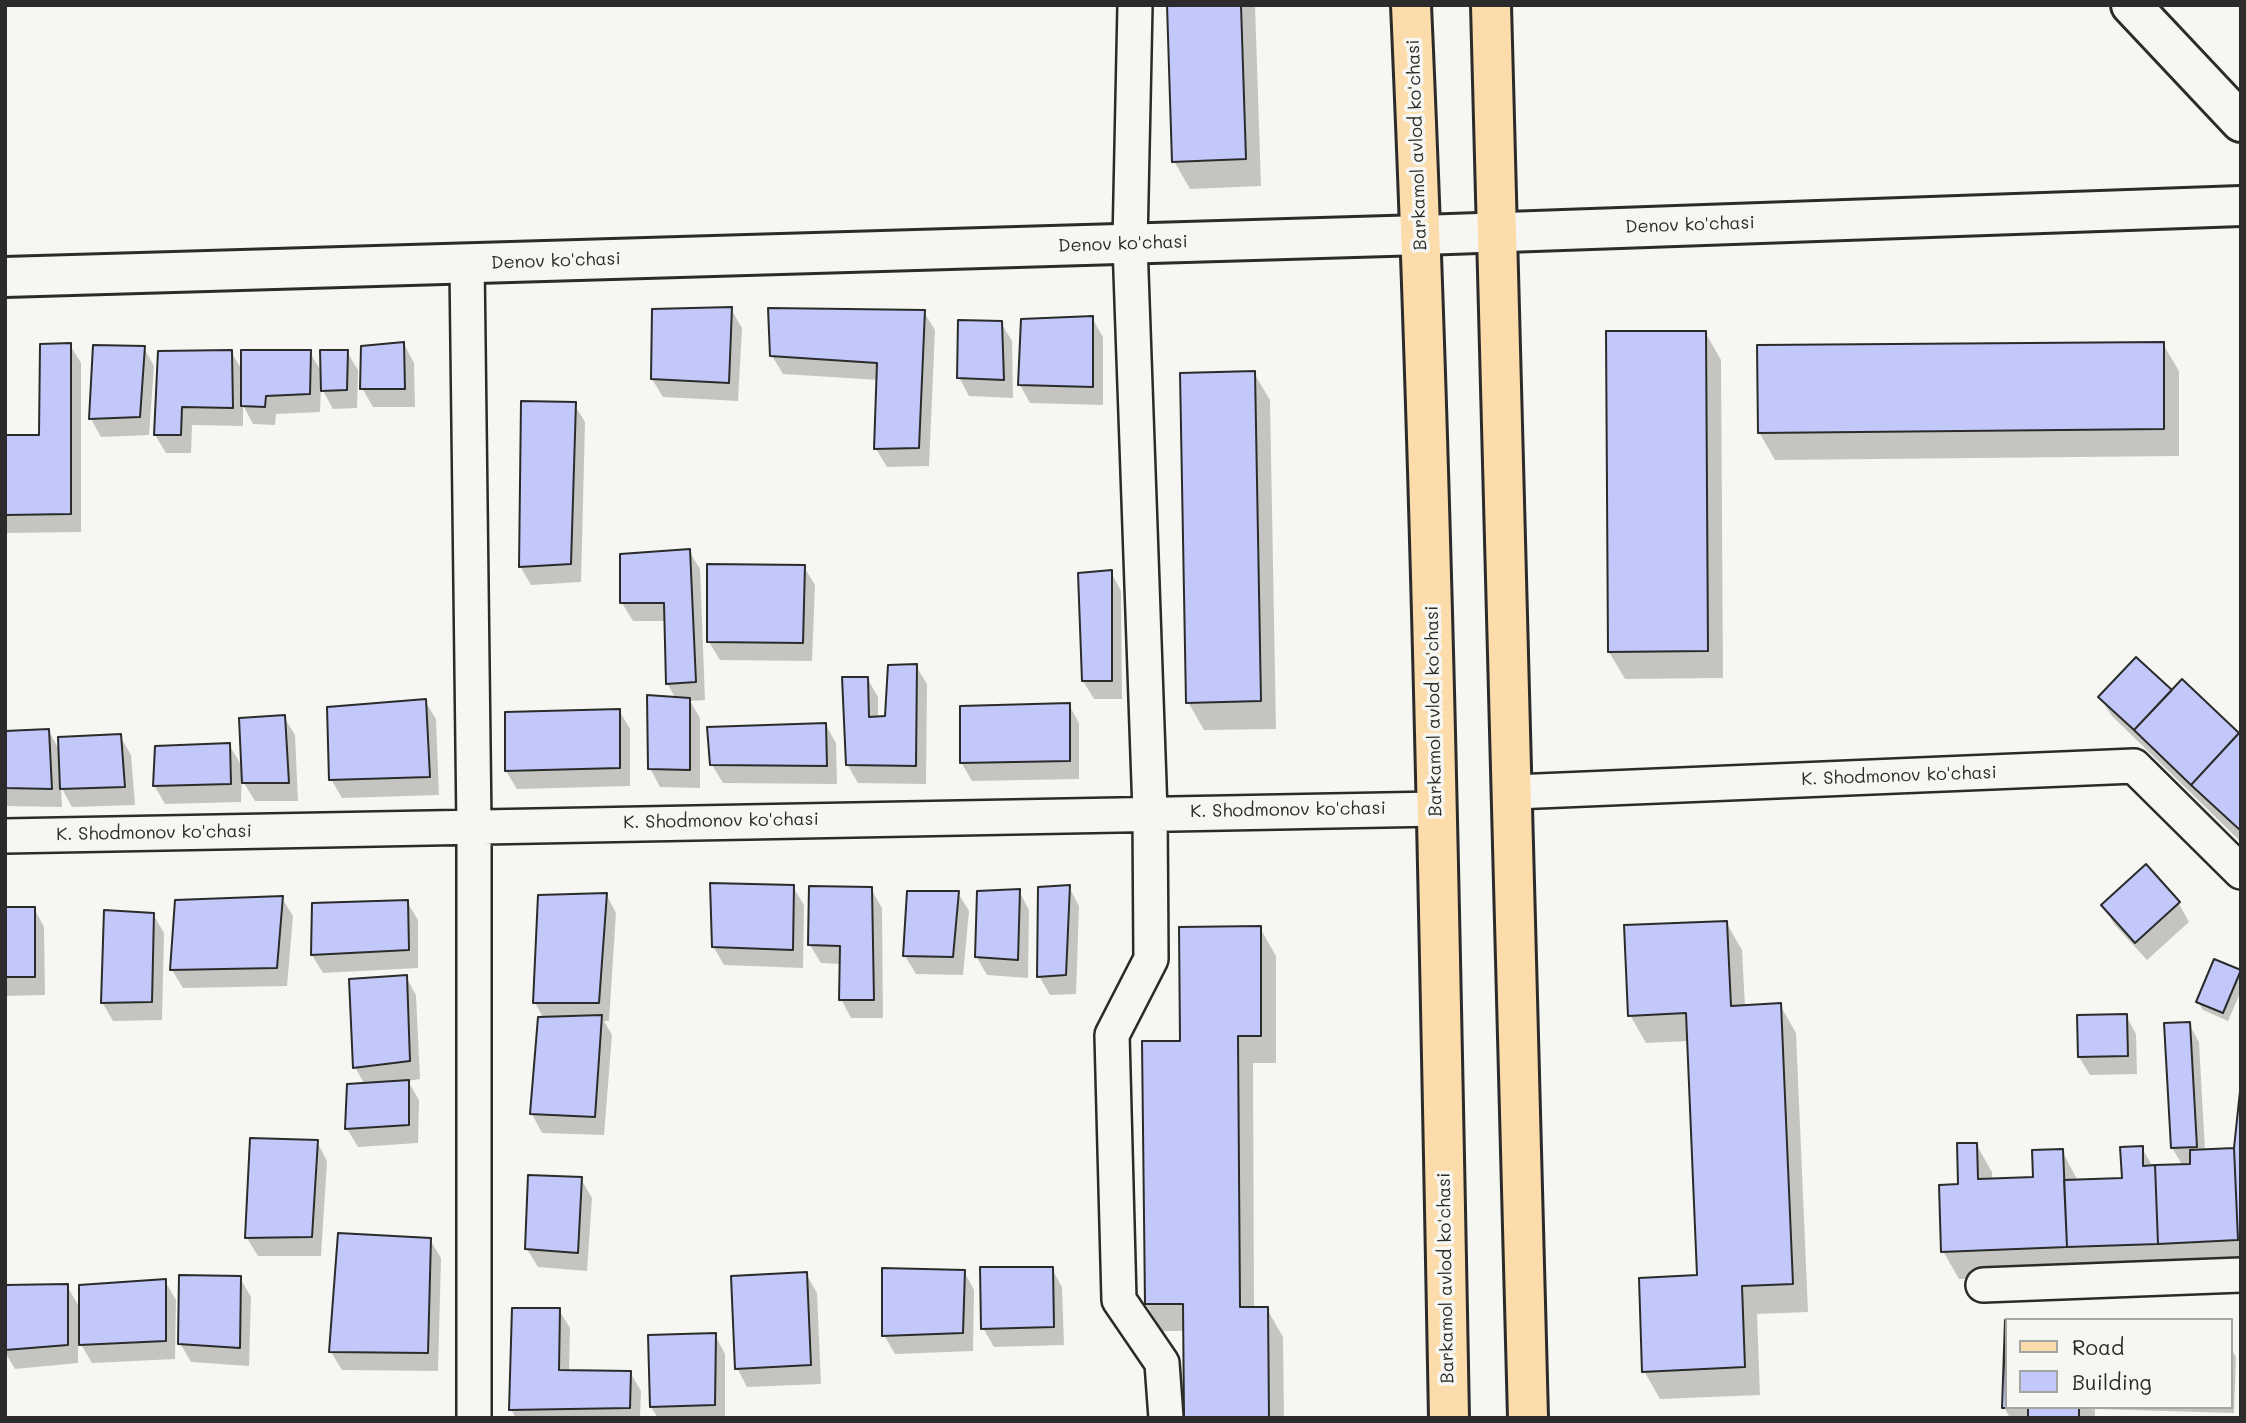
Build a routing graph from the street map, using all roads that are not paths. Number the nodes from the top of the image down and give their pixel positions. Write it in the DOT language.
graph roads {
  1 [pos="1135,5"];
  2 [pos="1411,5"];
  3 [pos="1491,5"];
  4 [pos="2131,5"];
  5 [pos="2241,122"];
  6 [pos="2241,206"];
  7 [pos="1496,232"];
  8 [pos="1422,235"];
  9 [pos="1130,244"];
  10 [pos="467,263"];
  11 [pos="5,277"];
  12 [pos="1514,792"];
  13 [pos="1437,809"];
  14 [pos="1150,812"];
  15 [pos="474,826"];
  16 [pos="5,836"];
  17 [pos="2241,872"];
  18 [pos="2241,1275"];
  19 [pos="1983,1285"];
  20 [pos="474,1418"];
  21 [pos="1166,1418"];
  22 [pos="1449,1418"];
  23 [pos="1528,1418"];
  1 -- 9 [label="street"];
  2 -- 8 [label="main road, Barkamol avlod ko'chasi"];
  3 -- 7 [label="main road"];
  4 -- 5 [label="street"];
  6 -- 7 [label="street, Denov ko'chasi"];
  7 -- 8 [label="street, Denov ko'chasi"];
  7 -- 12 [label="main road"];
  8 -- 9 [label="street, Denov ko'chasi"];
  8 -- 13 [label="main road, Barkamol avlod ko'chasi"];
  9 -- 10 [label="street, Denov ko'chasi"];
  9 -- 14 [label="street"];
  10 -- 11 [label="street, Denov ko'chasi"];
  10 -- 15 [label="street"];
  12 -- 17 [label="street, K. Shodmonov ko'chasi"];
  12 -- 23 [label="main road"];
  13 -- 14 [label="street, K. Shodmonov ko'chasi"];
  13 -- 22 [label="main road, Barkamol avlod ko'chasi"];
  14 -- 15 [label="street, K. Shodmonov ko'chasi"];
  14 -- 21 [label="street"];
  15 -- 16 [label="street, K. Shodmonov ko'chasi"];
  15 -- 20 [label="street"];
  18 -- 19 [label="street"];
}
